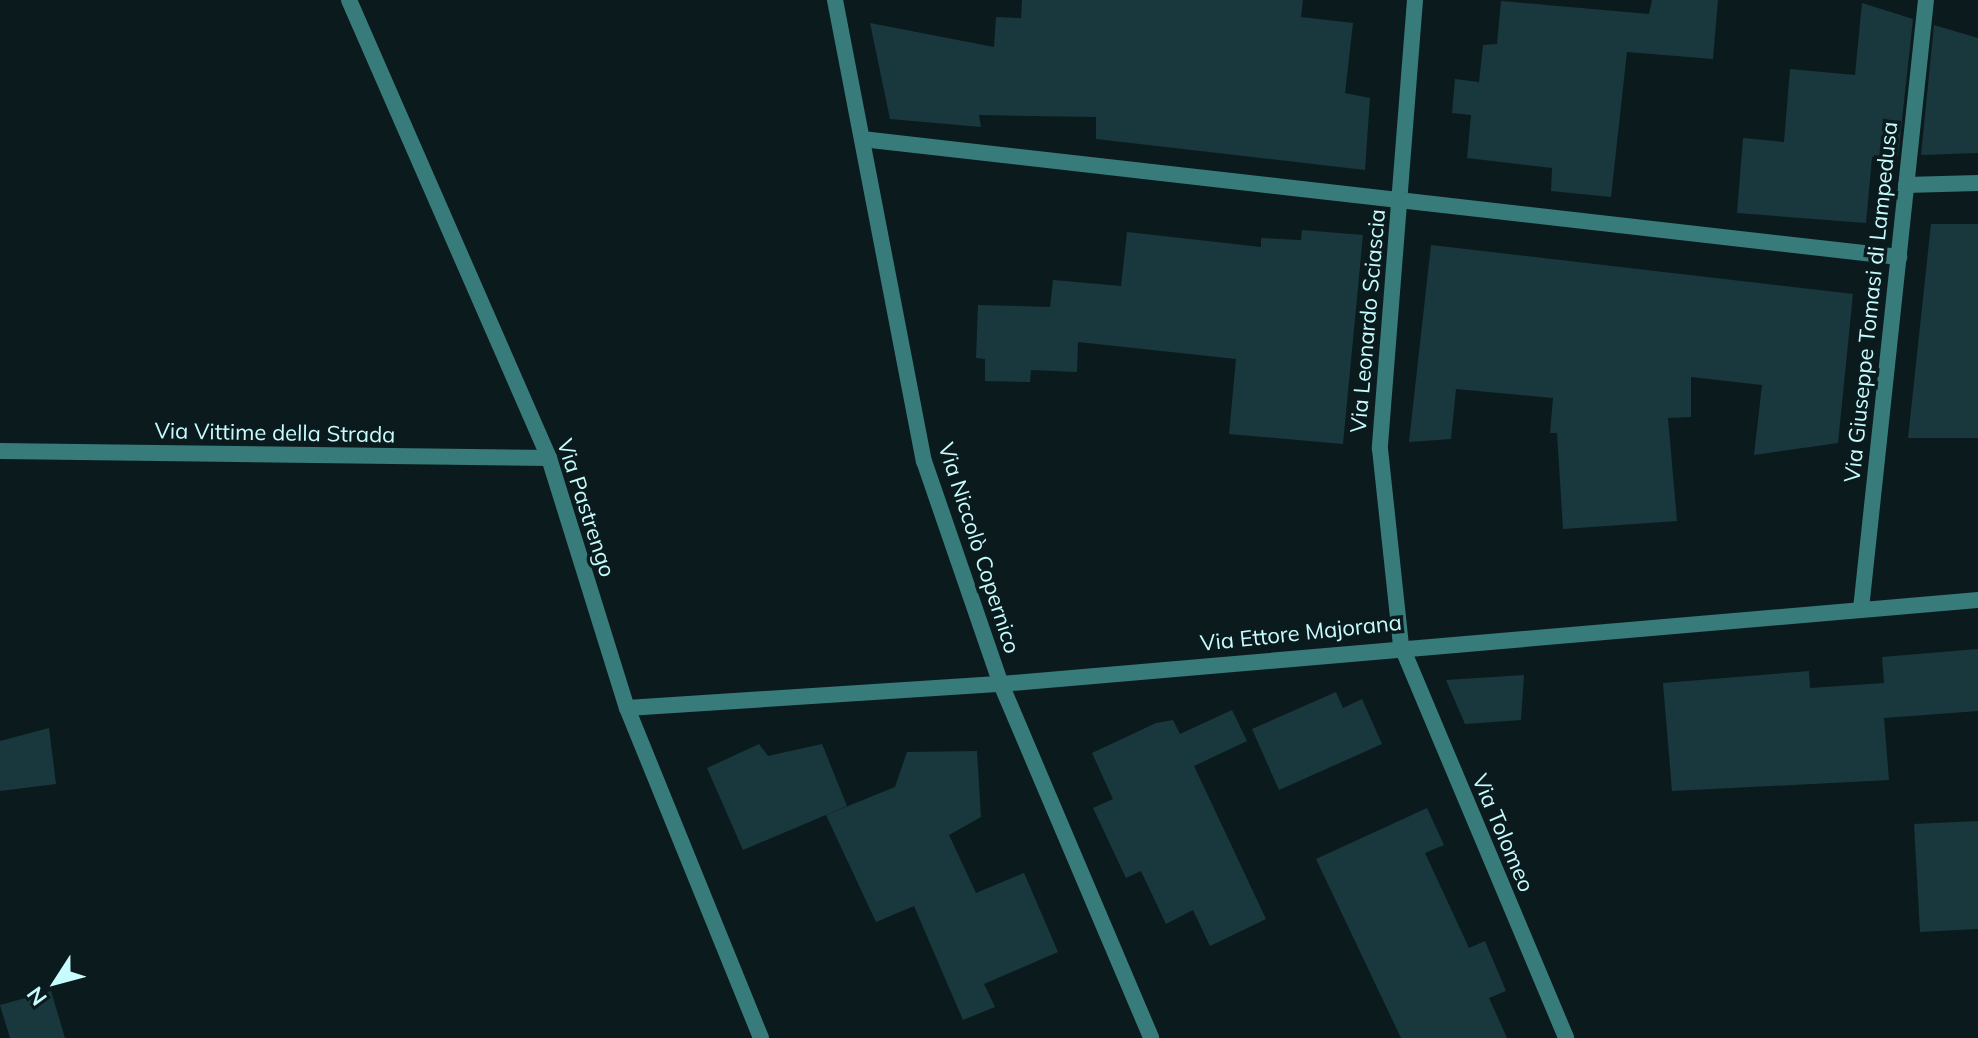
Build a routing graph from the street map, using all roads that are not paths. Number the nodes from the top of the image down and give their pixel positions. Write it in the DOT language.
graph roads {
  1 [pos="349,0"];
  2 [pos="835,0"];
  3 [pos="1415,0"];
  4 [pos="1926,0"];
  5 [pos="862,139"];
  6 [pos="1978,183"];
  7 [pos="1906,185"];
  8 [pos="1400,200"];
  9 [pos="1899,257"];
  10 [pos="0,451"];
  11 [pos="549,458"];
  12 [pos="1978,600"];
  13 [pos="1861,609"];
  14 [pos="1401,645"];
  15 [pos="1001,684"];
  16 [pos="627,708"];
  17 [pos="761,1038"];
  18 [pos="1151,1038"];
  19 [pos="1566,1038"];
  1 -- 11 [label="street, Via Pastrengo"];
  2 -- 5 [label="street, Via Niccolò Copernico"];
  3 -- 8 [label="street, Via Leonardo Sciascia"];
  4 -- 7 [label="street, Via Giuseppe Tomasi di Lampedusa"];
  5 -- 8 [label="street"];
  5 -- 15 [label="street, Via Niccolò Copernico"];
  6 -- 7 [label="street"];
  7 -- 9 [label="street, Via Giuseppe Tomasi di Lampedusa"];
  8 -- 9 [label="street"];
  8 -- 14 [label="street, Via Leonardo Sciascia"];
  9 -- 13 [label="street, Via Giuseppe Tomasi di Lampedusa"];
  10 -- 11 [label="street, Via Vittime della Strada"];
  11 -- 16 [label="street, Via Pastrengo"];
  12 -- 13 [label="street, Via Ettore Majorana"];
  13 -- 14 [label="street, Via Ettore Majorana"];
  14 -- 15 [label="street, Via Ettore Majorana"];
  14 -- 19 [label="street, Via Tolomeo"];
  15 -- 16 [label="street, Via Ettore Majorana"];
  15 -- 18 [label="street, Via Niccolò Copernico"];
  16 -- 17 [label="street, Via Pastrengo"];
}
